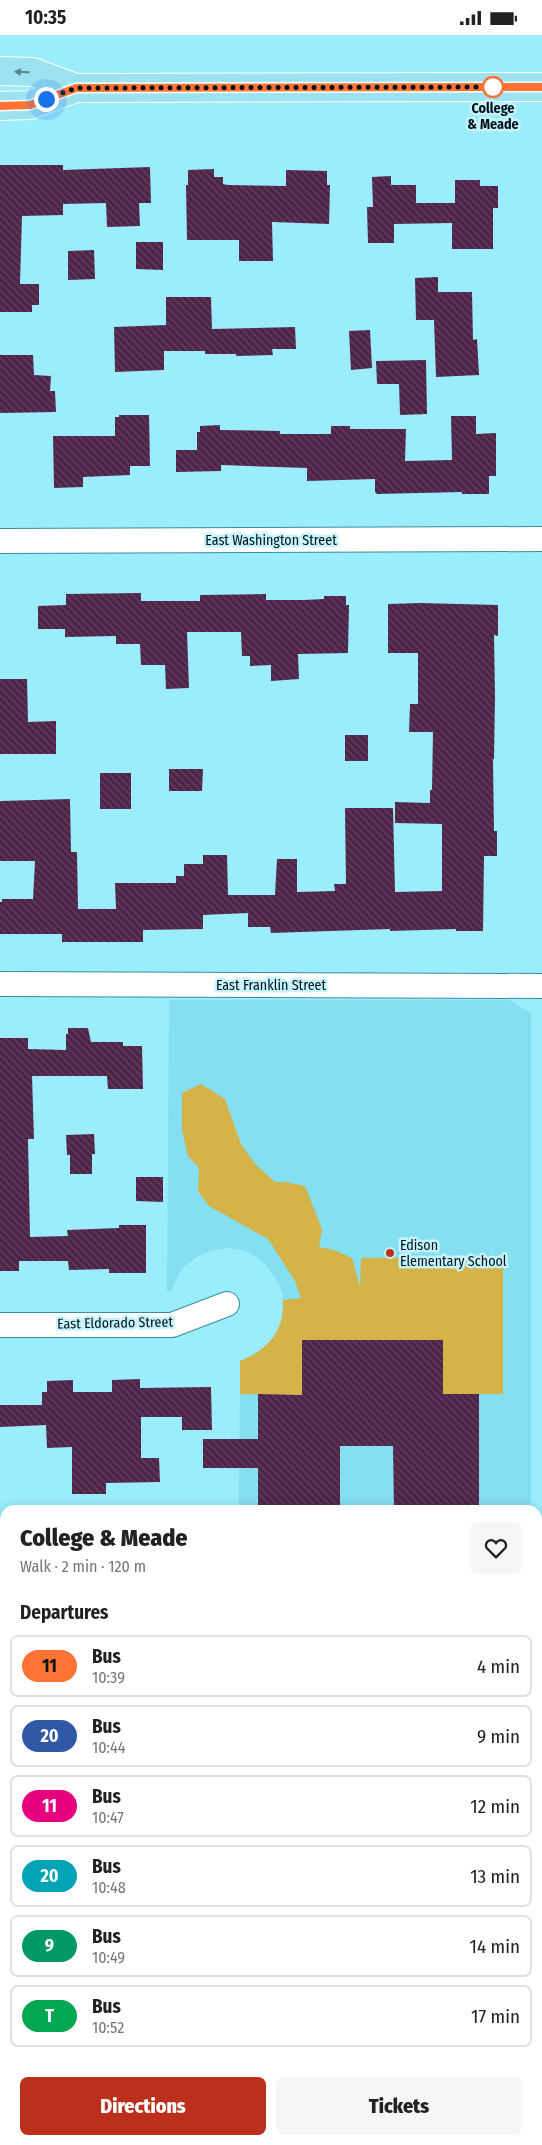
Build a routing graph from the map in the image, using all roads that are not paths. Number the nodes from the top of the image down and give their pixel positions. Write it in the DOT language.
graph roads {
  1 [pos="0,71"];
  2 [pos="542,87"];
  3 [pos="76,88"];
  4 [pos="0,106"];
  5 [pos="542,539"];
  6 [pos="0,541"];
  7 [pos="0,984"];
  8 [pos="542,986"];
  9 [pos="228,1304"];
  10 [pos="0,1325"];
  3 -- 1 [label="main road, one-way"];
  2 -- 3 [label="main road"];
  3 -- 4 [label="main road"];
  5 -- 6 [label="street, East Washington Street"];
  7 -- 8 [label="street, East Franklin Street"];
  9 -- 10 [label="street, East Eldorado Street"];
}
